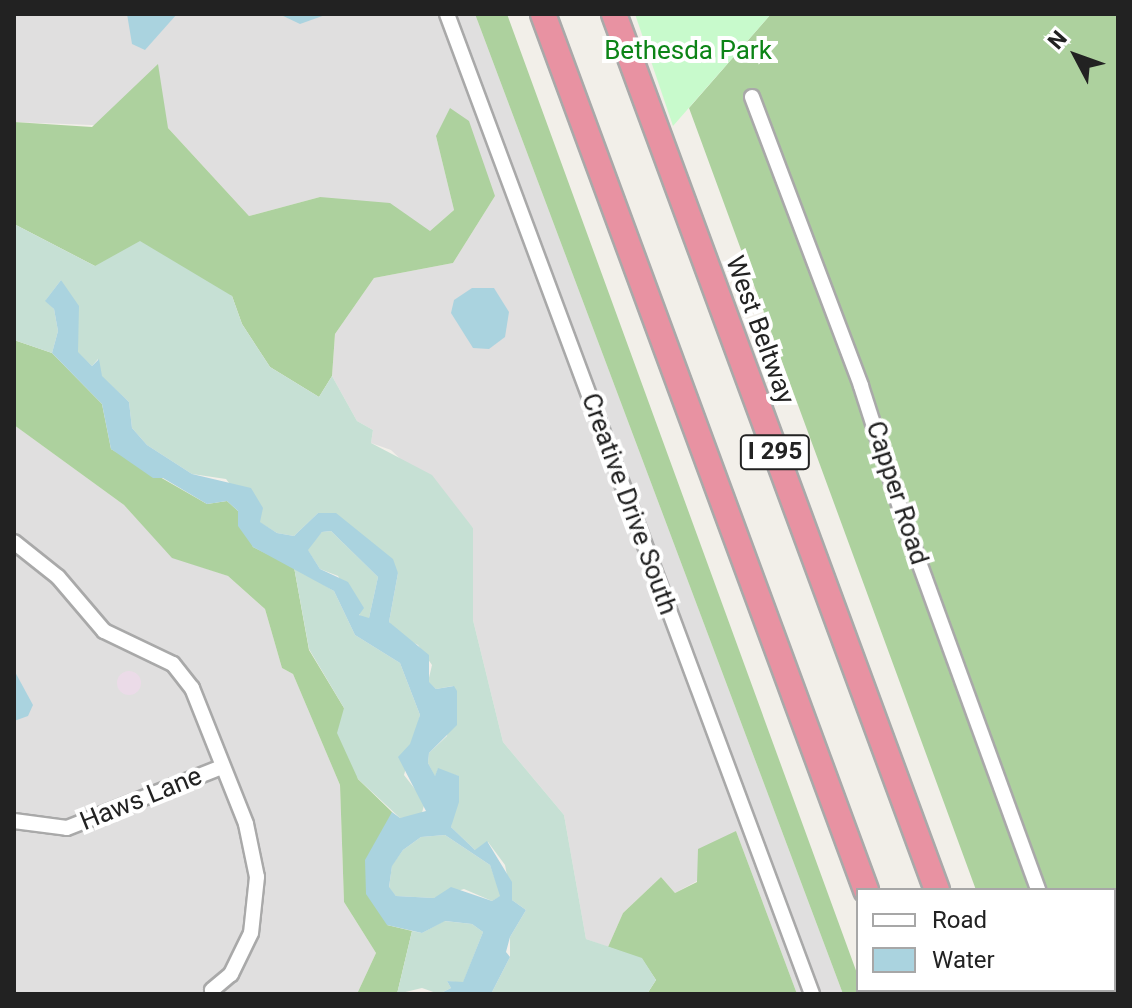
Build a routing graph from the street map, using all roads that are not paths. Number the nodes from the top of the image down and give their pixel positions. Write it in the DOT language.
graph roads {
  1 [pos="447,14"];
  2 [pos="543,14"];
  3 [pos="614,14"];
  4 [pos="752,97"];
  5 [pos="14,542"];
  6 [pos="222,767"];
  7 [pos="14,821"];
  8 [pos="865,888"];
  9 [pos="936,888"];
  10 [pos="1037,888"];
  11 [pos="212,990"];
  12 [pos="812,994"];
  1 -- 12 [label="street, Creative Drive South"];
  2 -- 8 [label="highway, I 295"];
  3 -- 9 [label="highway, West Beltway / I 295"];
  4 -- 10 [label="street, Capper Road"];
  5 -- 6 [label="street"];
  6 -- 7 [label="street, Haws Lane"];
  6 -- 11 [label="street"];
}
